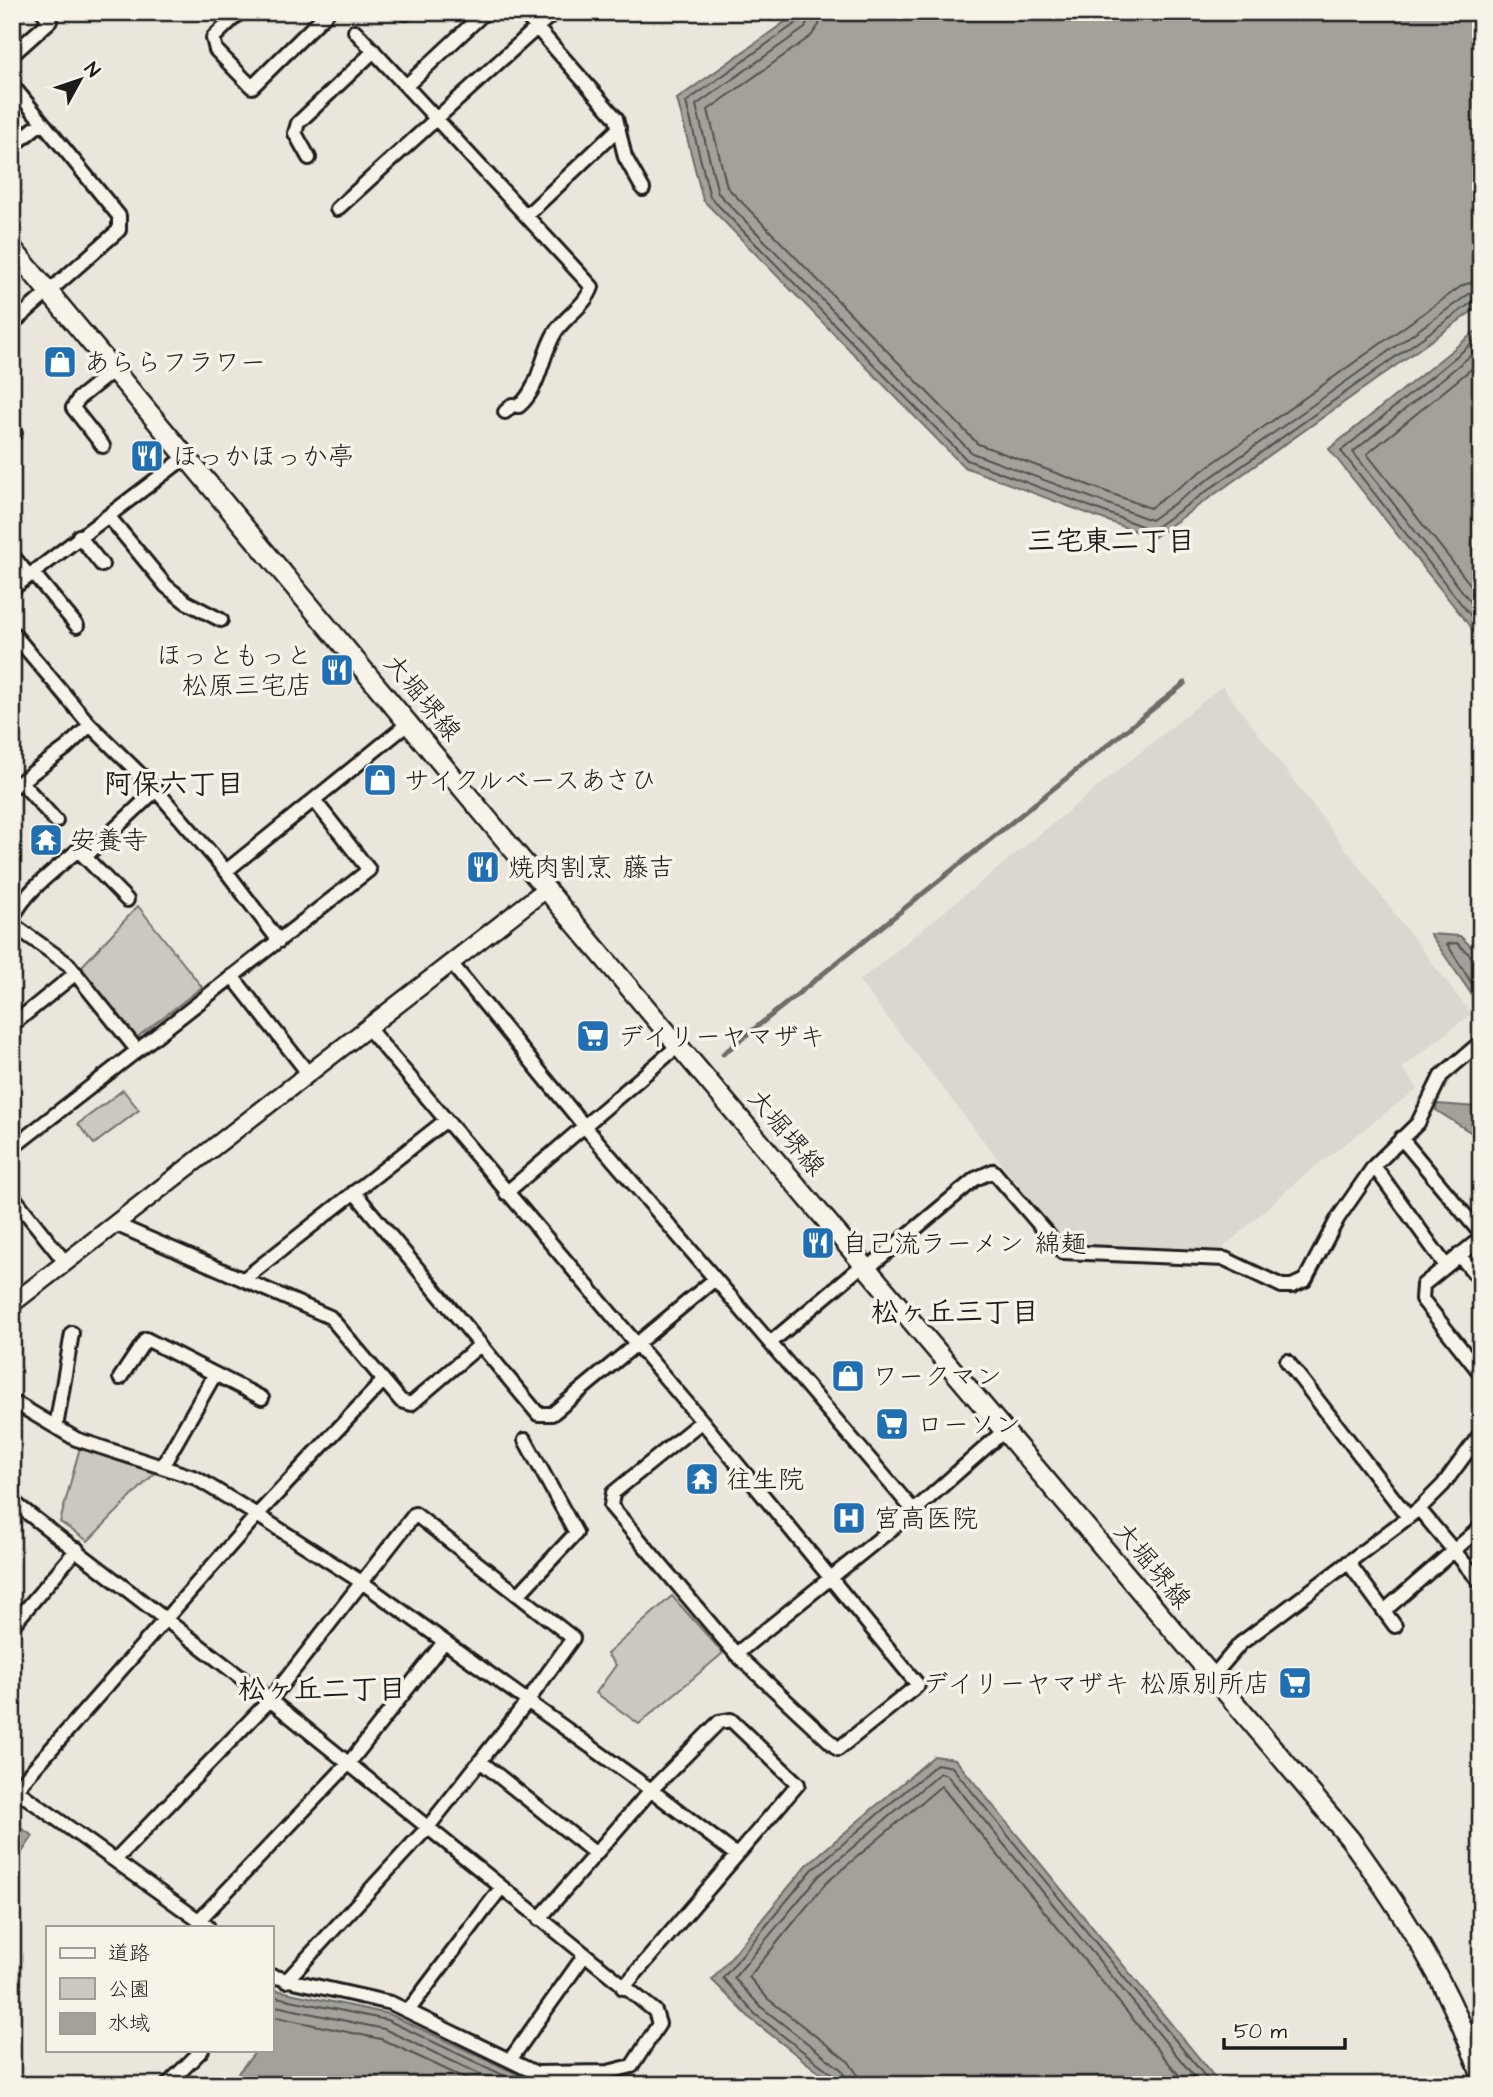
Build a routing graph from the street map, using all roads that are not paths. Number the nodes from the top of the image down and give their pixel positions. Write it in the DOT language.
graph roads {
  1 [pos="43,12"];
  2 [pos="240,12"];
  3 [pos="328,12"];
  4 [pos="485,12"];
  5 [pos="523,12"];
  6 [pos="554,12"];
  7 [pos="538,28"];
  8 [pos="355,32"];
  9 [pos="374,51"];
  10 [pos="12,55"];
  11 [pos="12,85"];
  12 [pos="406,86"];
  13 [pos="436,119"];
  14 [pos="42,122"];
  15 [pos="619,128"];
  16 [pos="12,147"];
  17 [pos="309,158"];
  18 [pos="643,189"];
  19 [pos="337,209"];
  20 [pos="527,215"];
  21 [pos="12,248"];
  22 [pos="49,292"];
  23 [pos="12,324"];
  24 [pos="114,370"];
  25 [pos="505,412"];
  26 [pos="12,429"];
  27 [pos="12,436"];
  28 [pos="103,446"];
  29 [pos="187,456"];
  30 [pos="110,518"];
  31 [pos="79,536"];
  32 [pos="12,555"];
  33 [pos="102,565"];
  34 [pos="31,574"];
  35 [pos="12,589"];
  36 [pos="220,620"];
  37 [pos="77,626"];
  38 [pos="14,636"];
  39 [pos="410,722"];
  40 [pos="90,725"];
  41 [pos="17,785"];
  42 [pos="156,790"];
  43 [pos="314,800"];
  44 [pos="56,821"];
  45 [pos="85,857"];
  46 [pos="226,871"];
  47 [pos="547,889"];
  48 [pos="127,900"];
  49 [pos="12,922"];
  50 [pos="279,941"];
  51 [pos="451,963"];
  52 [pos="76,974"];
  53 [pos="233,976"];
  54 [pos="13,1024"];
  55 [pos="367,1027"];
  56 [pos="1481,1042"];
  57 [pos="679,1045"];
  58 [pos="137,1050"];
  59 [pos="309,1073"];
  60 [pos="445,1121"];
  61 [pos="585,1126"];
  62 [pos="1401,1138"];
  63 [pos="12,1148"];
  64 [pos="1374,1166"];
  65 [pos="354,1192"];
  66 [pos="506,1194"];
  67 [pos="12,1195"];
  68 [pos="115,1224"];
  69 [pos="1481,1236"];
  70 [pos="1460,1255"];
  71 [pos="65,1262"];
  72 [pos="866,1266"];
  73 [pos="1446,1266"];
  74 [pos="244,1279"];
  75 [pos="715,1279"];
  76 [pos="1481,1281"];
  77 [pos="12,1304"];
  78 [pos="72,1333"];
  79 [pos="770,1343"];
  80 [pos="480,1345"];
  81 [pos="638,1345"];
  82 [pos="1287,1361"];
  83 [pos="215,1374"];
  84 [pos="1481,1374"];
  85 [pos="120,1378"];
  86 [pos="383,1381"];
  87 [pos="262,1398"];
  88 [pos="12,1406"];
  89 [pos="702,1421"];
  90 [pos="56,1427"];
  91 [pos="1005,1430"];
  92 [pos="525,1440"];
  93 [pos="1479,1440"];
  94 [pos="162,1467"];
  95 [pos="12,1501"];
  96 [pos="914,1511"];
  97 [pos="1413,1513"];
  98 [pos="257,1515"];
  99 [pos="1481,1527"];
  100 [pos="77,1549"];
  101 [pos="1454,1551"];
  102 [pos="1348,1562"];
  103 [pos="831,1577"];
  104 [pos="363,1583"];
  105 [pos="1481,1583"];
  106 [pos="518,1595"];
  107 [pos="1384,1611"];
  108 [pos="167,1620"];
  109 [pos="12,1626"];
  110 [pos="1395,1626"];
  111 [pos="444,1642"];
  112 [pos="736,1654"];
  113 [pos="1213,1676"];
  114 [pos="270,1700"];
  115 [pos="527,1702"];
  116 [pos="480,1761"];
  117 [pos="349,1763"];
  118 [pos="14,1788"];
  119 [pos="651,1790"];
  120 [pos="428,1827"];
  121 [pos="596,1854"];
  122 [pos="735,1854"];
  123 [pos="115,1860"];
  124 [pos="501,1888"];
  125 [pos="539,1919"];
  126 [pos="204,1924"];
  127 [pos="584,1956"];
  128 [pos="273,1977"];
  129 [pos="286,1981"];
  130 [pos="623,1988"];
  131 [pos="408,2011"];
  132 [pos="200,2052"];
  133 [pos="510,2060"];
  134 [pos="1481,2075"];
  135 [pos="167,2085"];
  1 -- 10 [label="street"];
  2 -- 3 [label="street"];
  4 -- 12 [label="street"];
  5 -- 7 [label="street"];
  6 -- 7 [label="street"];
  7 -- 13 [label="street"];
  7 -- 15 [label="street"];
  8 -- 9 [label="street"];
  9 -- 12 [label="street"];
  9 -- 17 [label="street"];
  11 -- 14 [label="street"];
  12 -- 13 [label="street"];
  13 -- 19 [label="street"];
  13 -- 20 [label="street"];
  14 -- 16 [label="street"];
  14 -- 22 [label="street"];
  15 -- 18 [label="street"];
  15 -- 20 [label="street"];
  20 -- 25 [label="street"];
  21 -- 22 [label="main road, 大堀堺線"];
  22 -- 23 [label="street"];
  22 -- 24 [label="main road, 大堀堺線"];
  24 -- 28 [label="street"];
  24 -- 29 [label="main road, 大堀堺線"];
  26 -- 27 [label="street"];
  29 -- 30 [label="street"];
  29 -- 39 [label="main road, 大堀堺線"];
  30 -- 31 [label="street"];
  30 -- 36 [label="street"];
  31 -- 33 [label="street"];
  31 -- 34 [label="street"];
  32 -- 34 [label="street"];
  34 -- 35 [label="street"];
  34 -- 37 [label="street"];
  38 -- 40 [label="street"];
  39 -- 43 [label="street"];
  39 -- 47 [label="main road, 大堀堺線"];
  40 -- 41 [label="street"];
  40 -- 42 [label="street"];
  41 -- 44 [label="street"];
  42 -- 45 [label="street"];
  42 -- 46 [label="street"];
  43 -- 46 [label="street"];
  43 -- 50 [label="street"];
  45 -- 48 [label="street"];
  45 -- 49 [label="street"];
  46 -- 50 [label="street"];
  47 -- 51 [label="street"];
  47 -- 57 [label="main road, 大堀堺線"];
  49 -- 52 [label="street"];
  50 -- 53 [label="street"];
  51 -- 55 [label="street"];
  51 -- 61 [label="street"];
  52 -- 54 [label="street"];
  52 -- 58 [label="street"];
  53 -- 58 [label="street"];
  53 -- 59 [label="street"];
  55 -- 59 [label="street"];
  55 -- 60 [label="street"];
  56 -- 62 [label="street"];
  57 -- 61 [label="street"];
  57 -- 72 [label="main road, 大堀堺線"];
  58 -- 63 [label="street"];
  59 -- 68 [label="street"];
  60 -- 65 [label="street"];
  60 -- 66 [label="street"];
  61 -- 66 [label="street"];
  61 -- 75 [label="street"];
  62 -- 64 [label="street"];
  62 -- 69 [label="street"];
  64 -- 72 [label="street"];
  64 -- 73 [label="street"];
  65 -- 74 [label="street"];
  65 -- 80 [label="street"];
  66 -- 81 [label="street"];
  67 -- 71 [label="street"];
  68 -- 71 [label="street"];
  68 -- 74 [label="street"];
  69 -- 70 [label="street"];
  70 -- 73 [label="street"];
  70 -- 76 [label="street"];
  71 -- 77 [label="street"];
  72 -- 79 [label="street"];
  72 -- 91 [label="main road, 大堀堺線"];
  73 -- 84 [label="street"];
  74 -- 86 [label="street"];
  75 -- 79 [label="street"];
  75 -- 81 [label="street"];
  78 -- 90 [label="street"];
  79 -- 96 [label="street"];
  80 -- 81 [label="street"];
  80 -- 86 [label="street"];
  81 -- 89 [label="street"];
  82 -- 97 [label="street"];
  83 -- 85 [label="street"];
  83 -- 87 [label="street"];
  83 -- 94 [label="street"];
  86 -- 98 [label="street"];
  88 -- 90 [label="street"];
  89 -- 103 [label="street"];
  89 -- 112 [label="street"];
  90 -- 94 [label="street"];
  91 -- 96 [label="street"];
  91 -- 113 [label="main road, 大堀堺線"];
  92 -- 106 [label="street"];
  93 -- 97 [label="street"];
  94 -- 98 [label="street"];
  95 -- 100 [label="street"];
  96 -- 103 [label="street"];
  97 -- 101 [label="street"];
  97 -- 102 [label="street"];
  98 -- 104 [label="street"];
  98 -- 108 [label="street"];
  99 -- 101 [label="street"];
  100 -- 108 [label="street"];
  100 -- 109 [label="street"];
  101 -- 105 [label="street"];
  101 -- 107 [label="street"];
  102 -- 107 [label="street"];
  102 -- 113 [label="street"];
  103 -- 112 [label="street"];
  103 -- 112 [label="street"];
  104 -- 106 [label="street"];
  104 -- 111 [label="street"];
  104 -- 114 [label="street"];
  106 -- 115 [label="street"];
  107 -- 110 [label="street"];
  108 -- 114 [label="street"];
  108 -- 118 [label="street"];
  111 -- 115 [label="street"];
  111 -- 117 [label="street"];
  113 -- 134 [label="main road, 大堀堺線"];
  114 -- 117 [label="street"];
  114 -- 123 [label="street"];
  115 -- 116 [label="street"];
  115 -- 119 [label="street"];
  116 -- 120 [label="street"];
  116 -- 121 [label="street"];
  117 -- 120 [label="street"];
  117 -- 126 [label="street"];
  118 -- 123 [label="street"];
  119 -- 121 [label="street"];
  119 -- 122 [label="street"];
  119 -- 122 [label="street"];
  120 -- 124 [label="street"];
  120 -- 129 [label="street"];
  121 -- 125 [label="street"];
  122 -- 130 [label="street"];
  123 -- 126 [label="street"];
  124 -- 125 [label="street"];
  124 -- 131 [label="street"];
  125 -- 127 [label="street"];
  127 -- 130 [label="street"];
  127 -- 133 [label="street"];
  128 -- 129 [label="street"];
  129 -- 131 [label="street"];
  130 -- 133 [label="street"];
  131 -- 133 [label="street"];
  132 -- 135 [label="street"];
}
